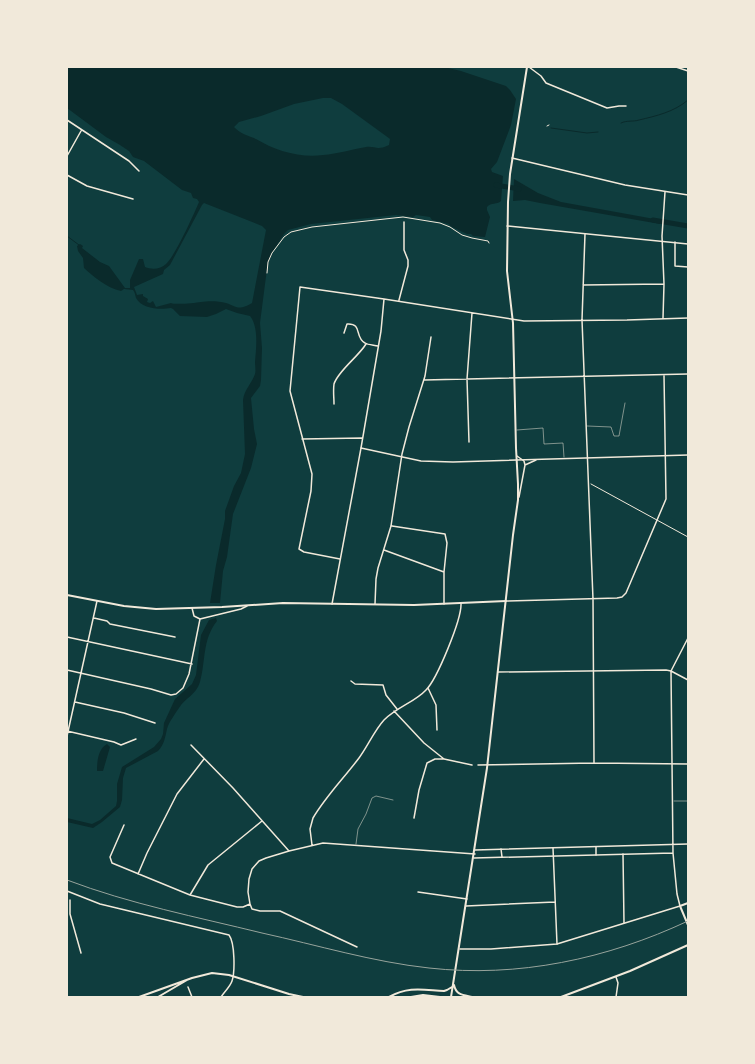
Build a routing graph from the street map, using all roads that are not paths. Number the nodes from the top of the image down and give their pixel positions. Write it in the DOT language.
graph roads {
  1 [pos="528,67"];
  2 [pos="676,67"];
  3 [pos="688,71"];
  4 [pos="626,106"];
  5 [pos="67,120"];
  6 [pos="549,125"];
  7 [pos="547,126"];
  8 [pos="81,130"];
  9 [pos="67,156"];
  10 [pos="512,158"];
  11 [pos="139,171"];
  12 [pos="67,176"];
  13 [pos="665,192"];
  14 [pos="688,195"];
  15 [pos="133,199"];
  16 [pos="404,222"];
  17 [pos="507,226"];
  18 [pos="585,234"];
  19 [pos="662,242"];
  20 [pos="675,242"];
  21 [pos="489,243"];
  22 [pos="688,244"];
  23 [pos="688,267"];
  24 [pos="267,273"];
  25 [pos="664,284"];
  26 [pos="583,285"];
  27 [pos="384,299"];
  28 [pos="398,301"];
  29 [pos="472,313"];
  30 [pos="688,318"];
  31 [pos="513,319"];
  32 [pos="662,319"];
  33 [pos="582,320"];
  34 [pos="344,333"];
  35 [pos="431,337"];
  36 [pos="366,344"];
  37 [pos="378,346"];
  38 [pos="688,374"];
  39 [pos="664,375"];
  40 [pos="584,377"];
  41 [pos="514,378"];
  42 [pos="424,380"];
  43 [pos="467,380"];
  44 [pos="625,403"];
  45 [pos="334,404"];
  46 [pos="586,426"];
  47 [pos="515,430"];
  48 [pos="362,438"];
  49 [pos="302,439"];
  50 [pos="469,442"];
  51 [pos="360,448"];
  52 [pos="516,452"];
  53 [pos="688,455"];
  54 [pos="665,456"];
  55 [pos="402,457"];
  56 [pos="587,458"];
  57 [pos="564,459"];
  58 [pos="517,460"];
  59 [pos="523,460"];
  60 [pos="538,460"];
  61 [pos="525,465"];
  62 [pos="591,484"];
  63 [pos="518,500"];
  64 [pos="657,520"];
  65 [pos="391,526"];
  66 [pos="688,537"];
  67 [pos="384,550"];
  68 [pos="340,559"];
  69 [pos="444,572"];
  70 [pos="67,595"];
  71 [pos="592,599"];
  72 [pos="97,600"];
  73 [pos="506,601"];
  74 [pos="460,603"];
  75 [pos="332,604"];
  76 [pos="375,604"];
  77 [pos="444,604"];
  78 [pos="248,605"];
  79 [pos="192,608"];
  80 [pos="93,618"];
  81 [pos="200,619"];
  82 [pos="67,637"];
  83 [pos="175,637"];
  84 [pos="688,638"];
  85 [pos="88,640"];
  86 [pos="192,664"];
  87 [pos="67,670"];
  88 [pos="593,671"];
  89 [pos="671,671"];
  90 [pos="81,672"];
  91 [pos="498,672"];
  92 [pos="688,680"];
  93 [pos="351,681"];
  94 [pos="428,688"];
  95 [pos="75,702"];
  96 [pos="397,709"];
  97 [pos="394,711"];
  98 [pos="155,722"];
  99 [pos="437,730"];
  100 [pos="68,731"];
  101 [pos="67,736"];
  102 [pos="136,739"];
  103 [pos="191,745"];
  104 [pos="204,759"];
  105 [pos="444,759"];
  106 [pos="594,763"];
  107 [pos="672,763"];
  108 [pos="688,764"];
  109 [pos="472,765"];
  110 [pos="478,765"];
  111 [pos="488,765"];
  112 [pos="393,800"];
  113 [pos="672,801"];
  114 [pos="688,801"];
  115 [pos="414,818"];
  116 [pos="262,821"];
  117 [pos="124,825"];
  118 [pos="688,844"];
  119 [pos="312,845"];
  120 [pos="673,845"];
  121 [pos="356,846"];
  122 [pos="596,847"];
  123 [pos="553,848"];
  124 [pos="501,849"];
  125 [pos="475,850"];
  126 [pos="289,851"];
  127 [pos="673,853"];
  128 [pos="475,854"];
  129 [pos="623,854"];
  130 [pos="596,855"];
  131 [pos="553,856"];
  132 [pos="502,857"];
  133 [pos="474,858"];
  134 [pos="138,874"];
  135 [pos="67,891"];
  136 [pos="418,892"];
  137 [pos="190,895"];
  138 [pos="467,899"];
  139 [pos="70,900"];
  140 [pos="555,902"];
  141 [pos="688,903"];
  142 [pos="250,904"];
  143 [pos="466,906"];
  144 [pos="680,906"];
  145 [pos="624,923"];
  146 [pos="688,925"];
  147 [pos="557,944"];
  148 [pos="688,945"];
  149 [pos="357,947"];
  150 [pos="460,949"];
  151 [pos="81,953"];
  152 [pos="232,976"];
  153 [pos="616,977"];
  154 [pos="192,978"];
  155 [pos="454,984"];
  156 [pos="188,987"];
  157 [pos="568,995"];
  158 [pos="138,997"];
  159 [pos="158,997"];
  160 [pos="192,997"];
  161 [pos="221,997"];
  162 [pos="303,997"];
  163 [pos="389,997"];
  164 [pos="411,997"];
  165 [pos="440,997"];
  166 [pos="451,997"];
  167 [pos="472,997"];
  168 [pos="560,997"];
  169 [pos="564,997"];
  170 [pos="616,997"];
  1 -- 4 [label="street"];
  1 -- 10 [label="main road"];
  2 -- 3 [label="street"];
  5 -- 8 [label="street"];
  6 -- 7 [label="street"];
  8 -- 9 [label="street"];
  8 -- 11 [label="street"];
  10 -- 13 [label="street"];
  10 -- 17 [label="main road"];
  12 -- 15 [label="street"];
  13 -- 14 [label="street"];
  13 -- 19 [label="street"];
  16 -- 28 [label="street"];
  17 -- 18 [label="street"];
  17 -- 31 [label="main road"];
  18 -- 19 [label="street"];
  18 -- 26 [label="street"];
  19 -- 20 [label="street"];
  19 -- 25 [label="street"];
  20 -- 22 [label="street"];
  20 -- 23 [label="street"];
  21 -- 24 [label="street"];
  25 -- 26 [label="street"];
  25 -- 32 [label="street"];
  26 -- 33 [label="street"];
  27 -- 28 [label="street"];
  27 -- 37 [label="street"];
  27 -- 49 [label="street"];
  28 -- 29 [label="street"];
  29 -- 31 [label="street"];
  29 -- 43 [label="street"];
  30 -- 32 [label="street"];
  31 -- 33 [label="street"];
  31 -- 41 [label="main road"];
  32 -- 33 [label="street"];
  33 -- 40 [label="street"];
  34 -- 36 [label="street"];
  35 -- 42 [label="street"];
  36 -- 37 [label="street"];
  36 -- 45 [label="street"];
  37 -- 48 [label="street"];
  38 -- 39 [label="street"];
  39 -- 40 [label="street"];
  39 -- 54 [label="street"];
  40 -- 41 [label="street"];
  40 -- 46 [label="street"];
  41 -- 43 [label="street"];
  41 -- 47 [label="main road"];
  42 -- 43 [label="street"];
  42 -- 55 [label="street"];
  43 -- 50 [label="street"];
  44 -- 46 [label="lane"];
  46 -- 56 [label="street"];
  47 -- 52 [label="main road"];
  47 -- 57 [label="lane"];
  48 -- 49 [label="street"];
  48 -- 51 [label="street"];
  49 -- 68 [label="street"];
  51 -- 55 [label="street"];
  51 -- 68 [label="street"];
  52 -- 58 [label="main road"];
  52 -- 59 [label="street"];
  53 -- 54 [label="street"];
  54 -- 56 [label="street"];
  54 -- 64 [label="street"];
  55 -- 58 [label="street"];
  55 -- 65 [label="street"];
  56 -- 57 [label="street"];
  56 -- 71 [label="street"];
  57 -- 60 [label="street"];
  58 -- 59 [label="street"];
  58 -- 63 [label="main road"];
  59 -- 60 [label="street"];
  59 -- 61 [label="street"];
  60 -- 61 [label="street"];
  61 -- 63 [label="street"];
  62 -- 64 [label="street"];
  63 -- 73 [label="main road"];
  64 -- 66 [label="street"];
  64 -- 71 [label="street"];
  65 -- 67 [label="street"];
  65 -- 69 [label="street"];
  67 -- 69 [label="street"];
  67 -- 76 [label="street"];
  68 -- 75 [label="street"];
  69 -- 77 [label="street"];
  70 -- 72 [label="main road"];
  71 -- 73 [label="street"];
  71 -- 88 [label="street"];
  72 -- 79 [label="main road"];
  72 -- 80 [label="street"];
  73 -- 74 [label="main road"];
  73 -- 91 [label="main road"];
  74 -- 77 [label="main road"];
  74 -- 94 [label="street"];
  75 -- 76 [label="main road"];
  75 -- 78 [label="main road"];
  76 -- 77 [label="main road"];
  78 -- 79 [label="main road"];
  78 -- 81 [label="street"];
  79 -- 81 [label="street"];
  80 -- 83 [label="street"];
  80 -- 85 [label="street"];
  81 -- 86 [label="street"];
  82 -- 85 [label="street"];
  84 -- 89 [label="street"];
  85 -- 86 [label="street"];
  85 -- 90 [label="street"];
  86 -- 90 [label="street"];
  87 -- 90 [label="street"];
  88 -- 89 [label="street"];
  88 -- 91 [label="street"];
  88 -- 106 [label="street"];
  89 -- 92 [label="street"];
  89 -- 107 [label="street"];
  90 -- 95 [label="street"];
  91 -- 111 [label="main road"];
  93 -- 96 [label="street"];
  94 -- 96 [label="street"];
  94 -- 99 [label="street"];
  95 -- 98 [label="street"];
  95 -- 100 [label="street"];
  96 -- 97 [label="street"];
  97 -- 105 [label="street"];
  97 -- 119 [label="street"];
  100 -- 101 [label="street"];
  100 -- 102 [label="street"];
  103 -- 104 [label="street"];
  104 -- 116 [label="street"];
  104 -- 134 [label="street"];
  105 -- 109 [label="street"];
  105 -- 115 [label="street"];
  106 -- 107 [label="street"];
  106 -- 111 [label="street"];
  107 -- 108 [label="street"];
  107 -- 113 [label="street"];
  110 -- 111 [label="street"];
  111 -- 125 [label="main road"];
  112 -- 121 [label="lane"];
  113 -- 114 [label="lane"];
  113 -- 120 [label="street"];
  116 -- 126 [label="street"];
  116 -- 137 [label="street"];
  117 -- 134 [label="street"];
  118 -- 120 [label="street"];
  119 -- 121 [label="street"];
  119 -- 126 [label="street"];
  120 -- 122 [label="street"];
  120 -- 127 [label="street"];
  121 -- 128 [label="street"];
  122 -- 123 [label="street"];
  122 -- 130 [label="street"];
  123 -- 124 [label="street"];
  123 -- 131 [label="street"];
  124 -- 125 [label="street"];
  124 -- 132 [label="street"];
  125 -- 128 [label="main road"];
  126 -- 142 [label="street"];
  127 -- 129 [label="street"];
  127 -- 144 [label="street"];
  128 -- 133 [label="main road"];
  129 -- 130 [label="street"];
  129 -- 145 [label="street"];
  130 -- 131 [label="street"];
  131 -- 132 [label="street"];
  131 -- 140 [label="street"];
  132 -- 133 [label="street"];
  133 -- 138 [label="main road"];
  134 -- 137 [label="street"];
  135 -- 152 [label="street"];
  136 -- 138 [label="street"];
  137 -- 142 [label="street"];
  138 -- 143 [label="main road"];
  139 -- 151 [label="street"];
  140 -- 143 [label="street"];
  140 -- 147 [label="street"];
  141 -- 144 [label="main road"];
  142 -- 149 [label="street"];
  143 -- 150 [label="main road"];
  144 -- 145 [label="street"];
  144 -- 146 [label="main road"];
  145 -- 147 [label="street"];
  147 -- 150 [label="street"];
  148 -- 153 [label="main road"];
  150 -- 155 [label="main road"];
  152 -- 154 [label="main road"];
  152 -- 161 [label="street"];
  152 -- 162 [label="main road"];
  153 -- 157 [label="main road"];
  153 -- 170 [label="street"];
  154 -- 158 [label="main road"];
  154 -- 159 [label="main road"];
  155 -- 163 [label="main road"];
  155 -- 166 [label="main road"];
  155 -- 167 [label="main road"];
  156 -- 160 [label="street"];
  157 -- 168 [label="main road"];
  157 -- 169 [label="main road"];
  164 -- 165 [label="main road"];
}
